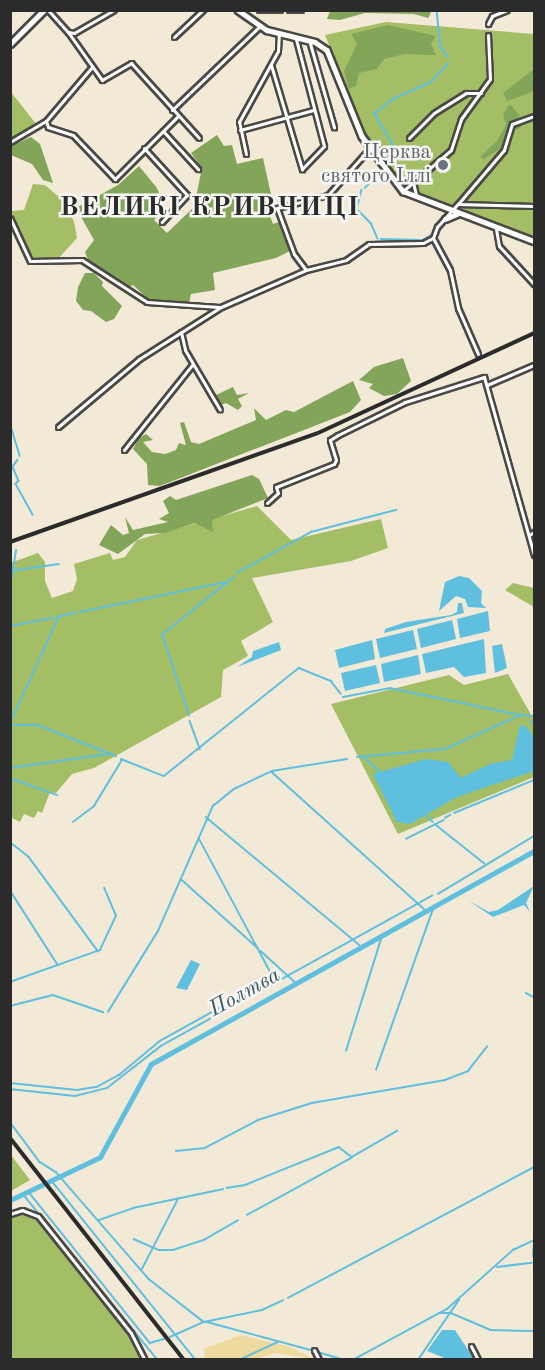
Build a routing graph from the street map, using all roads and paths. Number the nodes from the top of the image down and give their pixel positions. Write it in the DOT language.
graph roads {
  1 [pos="44,10"];
  2 [pos="48,10"];
  3 [pos="114,10"];
  4 [pos="203,10"];
  5 [pos="259,10"];
  6 [pos="280,10"];
  7 [pos="290,10"];
  8 [pos="301,10"];
  9 [pos="507,10"];
  10 [pos="238,11"];
  11 [pos="488,24"];
  12 [pos="259,27"];
  13 [pos="68,32"];
  14 [pos="279,34"];
  15 [pos="488,35"];
  16 [pos="174,38"];
  17 [pos="296,39"];
  18 [pos="309,40"];
  19 [pos="10,44"];
  20 [pos="271,64"];
  21 [pos="92,68"];
  22 [pos="481,93"];
  23 [pos="172,110"];
  24 [pos="313,110"];
  25 [pos="178,116"];
  26 [pos="534,116"];
  27 [pos="287,118"];
  28 [pos="46,121"];
  29 [pos="334,127"];
  30 [pos="163,130"];
  31 [pos="240,131"];
  32 [pos="199,138"];
  33 [pos="409,138"];
  34 [pos="10,142"];
  35 [pos="144,148"];
  36 [pos="370,148"];
  37 [pos="246,154"];
  38 [pos="198,169"];
  39 [pos="413,182"];
  40 [pos="403,191"];
  41 [pos="458,204"];
  42 [pos="534,206"];
  43 [pos="443,209"];
  44 [pos="454,213"];
  45 [pos="10,218"];
  46 [pos="446,219"];
  47 [pos="162,222"];
  48 [pos="496,229"];
  49 [pos="434,238"];
  50 [pos="534,241"];
  51 [pos="306,270"];
  52 [pos="534,284"];
  53 [pos="221,307"];
  54 [pos="181,332"];
  55 [pos="478,354"];
  56 [pos="192,365"];
  57 [pos="534,365"];
  58 [pos="487,385"];
  59 [pos="220,410"];
  60 [pos="58,427"];
  61 [pos="124,450"];
  62 [pos="267,503"];
  63 [pos="534,532"];
  64 [pos="528,535"];
  65 [pos="534,555"];
  66 [pos="10,1214"];
  67 [pos="471,1346"];
  68 [pos="314,1350"];
  69 [pos="145,1359"];
  70 [pos="319,1359"];
  71 [pos="478,1359"];
  1 -- 19 [label="main road"];
  2 -- 13 [label="street"];
  3 -- 13 [label="street"];
  4 -- 16 [label="street"];
  5 -- 6 [label="street"];
  7 -- 8 [label="street"];
  9 -- 11 [label="street"];
  10 -- 12 [label="main road"];
  12 -- 14 [label="main road"];
  12 -- 23 [label="street"];
  13 -- 21 [label="street"];
  14 -- 17 [label="main road"];
  14 -- 20 [label="street"];
  15 -- 22 [label="street"];
  17 -- 18 [label="main road"];
  17 -- 24 [label="street"];
  18 -- 29 [label="street"];
  18 -- 36 [label="main road"];
  20 -- 27 [label="street"];
  20 -- 31 [label="street"];
  21 -- 23 [label="street"];
  21 -- 28 [label="street"];
  22 -- 33 [label="street"];
  22 -- 39 [label="street"];
  23 -- 25 [label="street"];
  24 -- 27 [label="street"];
  24 -- 27 [label="street"];
  25 -- 30 [label="street"];
  25 -- 32 [label="street"];
  26 -- 41 [label="street"];
  27 -- 31 [label="street"];
  28 -- 34 [label="street"];
  28 -- 35 [label="street"];
  30 -- 35 [label="street"];
  30 -- 38 [label="street"];
  31 -- 37 [label="street"];
  35 -- 47 [label="street"];
  36 -- 40 [label="main road"];
  36 -- 51 [label="street"];
  39 -- 40 [label="street"];
  39 -- 44 [label="street"];
  40 -- 43 [label="main road"];
  41 -- 42 [label="street"];
  41 -- 44 [label="street"];
  43 -- 44 [label="main road"];
  43 -- 46 [label="main road"];
  44 -- 46 [label="main road"];
  44 -- 48 [label="main road"];
  45 -- 53 [label="street"];
  46 -- 49 [label="street"];
  48 -- 50 [label="main road"];
  48 -- 52 [label="street"];
  49 -- 51 [label="street"];
  49 -- 55 [label="street"];
  51 -- 53 [label="street"];
  53 -- 54 [label="street"];
  54 -- 56 [label="street"];
  54 -- 60 [label="street"];
  56 -- 59 [label="street"];
  56 -- 61 [label="street"];
  57 -- 58 [label="street"];
  58 -- 62 [label="street"];
  58 -- 64 [label="street"];
  63 -- 64 [label="street"];
  64 -- 65 [label="street"];
  66 -- 69 [label="street"];
  67 -- 71 [label="street"];
  68 -- 70 [label="street"];
}
